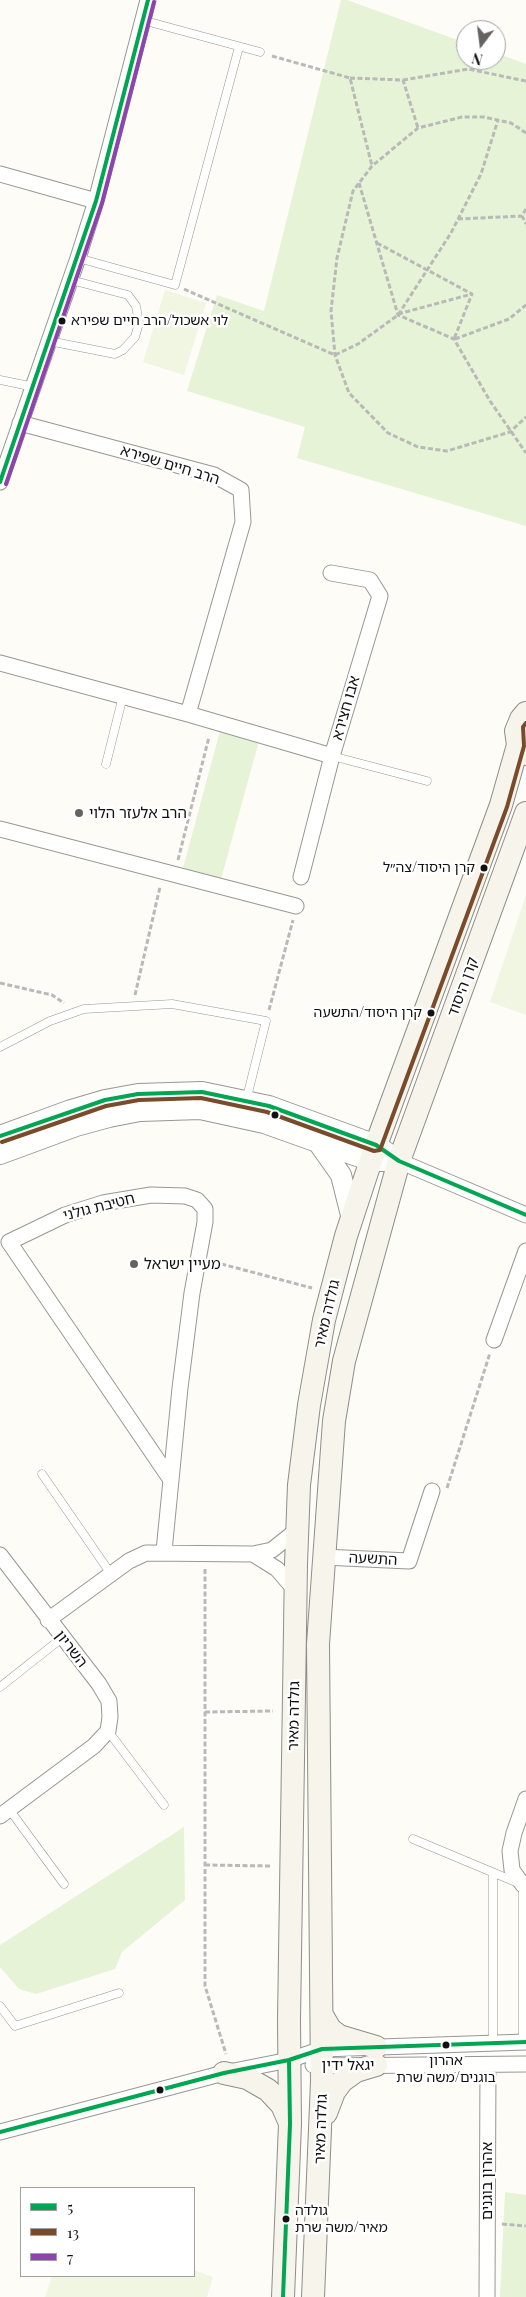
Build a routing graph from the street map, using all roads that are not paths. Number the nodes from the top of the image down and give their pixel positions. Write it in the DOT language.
graph roads {
  1 [pos="143,1"];
  2 [pos="142,20"];
  3 [pos="239,47"];
  4 [pos="260,52"];
  5 [pos="0,174"];
  6 [pos="96,201"];
  7 [pos="78,258"];
  8 [pos="71,280"];
  9 [pos="49,341"];
  10 [pos="0,380"];
  11 [pos="34,387"];
  12 [pos="20,423"];
  13 [pos="0,482"];
  14 [pos="332,573"];
  15 [pos="0,663"];
  16 [pos="123,696"];
  17 [pos="526,713"];
  18 [pos="188,714"];
  19 [pos="522,749"];
  20 [pos="332,756"];
  21 [pos="106,764"];
  22 [pos="427,781"];
  23 [pos="526,813"];
  24 [pos="0,829"];
  25 [pos="301,877"];
  26 [pos="296,906"];
  27 [pos="0,1046"];
  28 [pos="246,1101"];
  29 [pos="0,1136"];
  30 [pos="317,1141"];
  31 [pos="374,1153"];
  32 [pos="0,1154"];
  33 [pos="400,1160"];
  34 [pos="526,1215"];
  35 [pos="352,1218"];
  36 [pos="526,1250"];
  37 [pos="494,1340"];
  38 [pos="42,1474"];
  39 [pos="171,1480"];
  40 [pos="432,1490"];
  41 [pos="297,1530"];
  42 [pos="164,1551"];
  43 [pos="253,1554"];
  44 [pos="0,1555"];
  45 [pos="323,1557"];
  46 [pos="111,1574"];
  47 [pos="296,1591"];
  48 [pos="48,1620"];
  49 [pos="62,1638"];
  50 [pos="0,1687"];
  51 [pos="108,1731"];
  52 [pos="526,1799"];
  53 [pos="164,1805"];
  54 [pos="5,1813"];
  55 [pos="413,1839"];
  56 [pos="493,1873"];
  57 [pos="64,1884"];
  58 [pos="524,1886"];
  59 [pos="119,1992"];
  60 [pos="0,2006"];
  61 [pos="322,2015"];
  62 [pos="524,2042"];
  63 [pos="493,2043"];
  64 [pos="376,2056"];
  65 [pos="322,2058"];
  66 [pos="290,2060"];
  67 [pos="488,2064"];
  68 [pos="526,2064"];
  69 [pos="227,2073"];
  70 [pos="290,2124"];
  71 [pos="321,2131"];
  72 [pos="0,2132"];
  73 [pos="283,2297"];
  74 [pos="314,2297"];
  75 [pos="488,2297"];
  1 -- 2 [label="street"];
  2 -- 3 [label="lane"];
  2 -- 6 [label="street"];
  3 -- 4 [label="lane"];
  3 -- 7 [label="lane"];
  5 -- 6 [label="street"];
  6 -- 7 [label="street"];
  7 -- 8 [label="street"];
  8 -- 9 [label="street"];
  8 -- 9 [label="lane"];
  9 -- 11 [label="street"];
  10 -- 11 [label="lane"];
  11 -- 12 [label="street"];
  12 -- 13 [label="street"];
  12 -- 18 [label="street, הרב חיים שפירא"];
  14 -- 20 [label="street, אבו חצירא"];
  15 -- 16 [label="street"];
  16 -- 18 [label="street"];
  16 -- 21 [label="lane"];
  17 -- 19 [label="main road, קרן היסוד"];
  18 -- 20 [label="street"];
  19 -- 31 [label="main road, קרן היסוד"];
  20 -- 22 [label="lane"];
  20 -- 25 [label="street, אבו חצירא"];
  23 -- 33 [label="main road, קרן היסוד"];
  24 -- 26 [label="street"];
  27 -- 28 [label="lane"];
  28 -- 29 [label="street"];
  28 -- 31 [label="street"];
  30 -- 31 [label="street"];
  30 -- 32 [label="street"];
  30 -- 35 [label="street"];
  31 -- 33 [label="street"];
  31 -- 35 [label="main road, גולדה מאיר"];
  33 -- 34 [label="street"];
  33 -- 45 [label="main road, גולדה מאיר"];
  35 -- 41 [label="main road, גולדה מאיר"];
  36 -- 37 [label="street"];
  38 -- 46 [label="lane"];
  39 -- 39 [label="street, חטיבת גולני"];
  39 -- 42 [label="street, חטיבת גולני"];
  40 -- 45 [label="street, התשעה"];
  41 -- 43 [label="street, השריון"];
  41 -- 47 [label="main road, גולדה מאיר"];
  42 -- 43 [label="street, השריון"];
  42 -- 46 [label="street, השריון"];
  43 -- 47 [label="street, השריון"];
  44 -- 48 [label="street"];
  45 -- 61 [label="main road, גולדה מאיר"];
  46 -- 48 [label="street, השריון"];
  47 -- 66 [label="main road, גולדה מאיר"];
  48 -- 49 [label="street, השריון"];
  49 -- 50 [label="lane"];
  49 -- 51 [label="street, השריון"];
  51 -- 53 [label="lane"];
  51 -- 54 [label="street"];
  52 -- 58 [label="street"];
  54 -- 57 [label="lane"];
  55 -- 56 [label="lane"];
  56 -- 58 [label="lane"];
  56 -- 63 [label="lane"];
  58 -- 62 [label="lane"];
  59 -- 60 [label="lane"];
  61 -- 64 [label="main road"];
  61 -- 65 [label="main road, גולדה מאיר"];
  62 -- 63 [label="street, יגאל ידין"];
  63 -- 64 [label="street, יגאל ידין"];
  64 -- 65 [label="street, יגאל ידין"];
  64 -- 67 [label="street, יגאל ידין"];
  64 -- 71 [label="main road"];
  65 -- 66 [label="street, יגאל ידין"];
  65 -- 71 [label="main road, גולדה מאיר"];
  66 -- 69 [label="street"];
  66 -- 70 [label="main road, גולדה מאיר"];
  67 -- 68 [label="street, יגאל ידין"];
  67 -- 75 [label="street, אהרון בוגנים"];
  69 -- 70 [label="main road"];
  69 -- 72 [label="street"];
  70 -- 73 [label="main road, גולדה מאיר"];
  71 -- 74 [label="main road, גולדה מאיר"];
}
